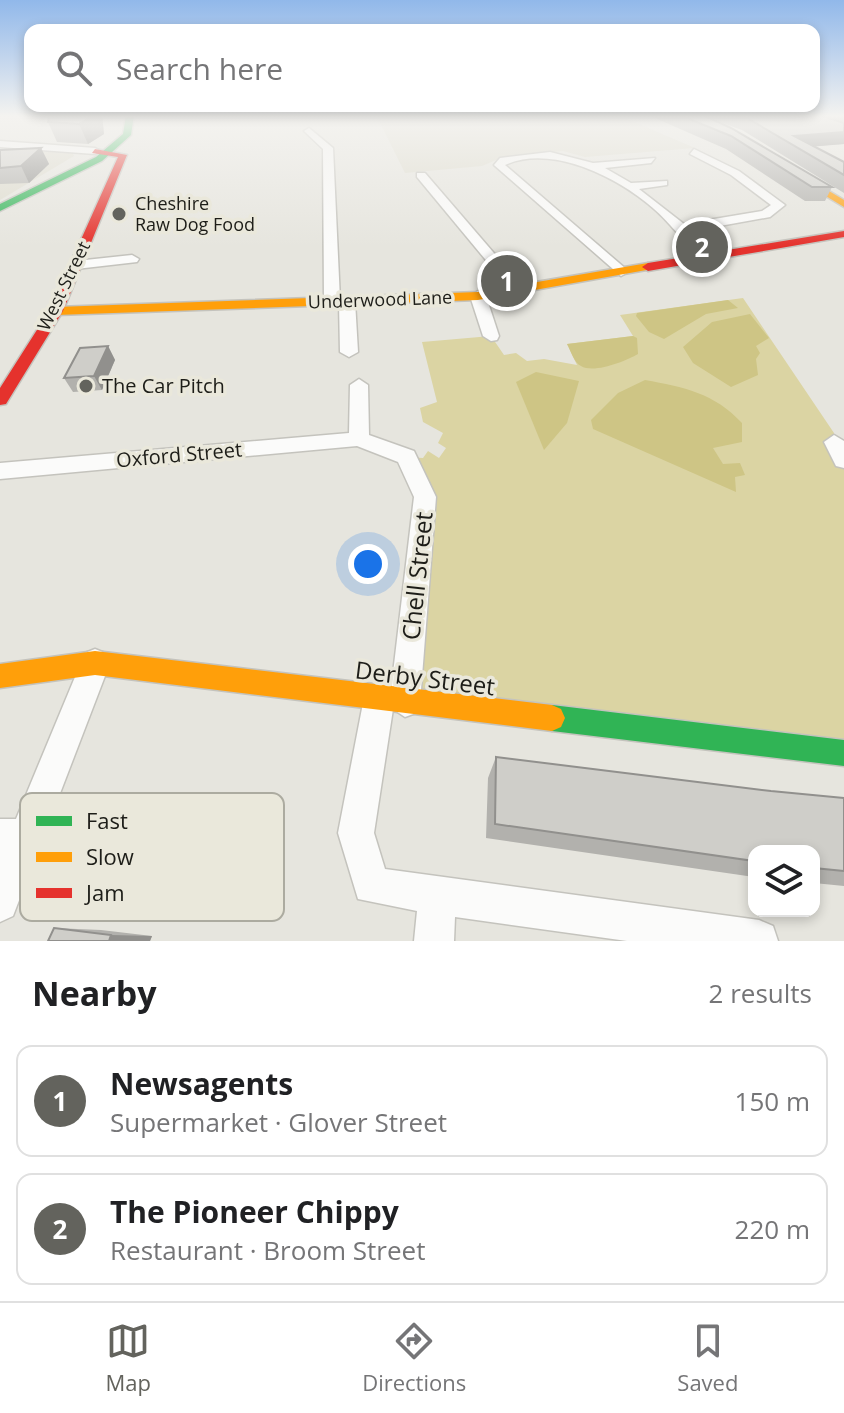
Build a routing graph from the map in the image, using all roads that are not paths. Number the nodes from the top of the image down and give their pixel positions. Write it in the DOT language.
graph roads {
  1 [pos="97,159"];
  2 [pos="101,159"];
  3 [pos="329,159"];
  4 [pos="515,159"];
  5 [pos="569,159"];
  6 [pos="707,159"];
  7 [pos="651,160"];
  8 [pos="783,165"];
  9 [pos="592,166"];
  10 [pos="421,175"];
  11 [pos="663,183"];
  12 [pos="629,187"];
  13 [pos="844,204"];
  14 [pos="0,208"];
  15 [pos="679,229"];
  16 [pos="844,234"];
  17 [pos="715,254"];
  18 [pos="132,259"];
  19 [pos="76,265"];
  20 [pos="621,272"];
  21 [pos="519,291"];
  22 [pos="478,296"];
  23 [pos="339,302"];
  24 [pos="56,311"];
  25 [pos="491,336"];
  26 [pos="349,352"];
  27 [pos="359,385"];
  28 [pos="0,400"];
  29 [pos="359,439"];
  30 [pos="0,471"];
  31 [pos="425,497"];
  32 [pos="95,663"];
  33 [pos="0,676"];
  34 [pos="392,700"];
  35 [pos="844,753"];
  36 [pos="33,793"];
  37 [pos="13,836"];
  38 [pos="437,895"];
  39 [pos="0,903"];
  40 [pos="759,940"];
  41 [pos="434,941"];
  1 -- 14 [label="street"];
  2 -- 19 [label="street, West Street"];
  3 -- 23 [label="street"];
  4 -- 20 [label="street"];
  5 -- 9 [label="street"];
  6 -- 15 [label="street"];
  7 -- 9 [label="street"];
  8 -- 13 [label="street"];
  9 -- 12 [label="street"];
  10 -- 21 [label="street"];
  11 -- 12 [label="street"];
  12 -- 15 [label="street"];
  15 -- 17 [label="street"];
  16 -- 17 [label="street, Underwood Lane"];
  17 -- 20 [label="street, Underwood Lane"];
  18 -- 19 [label="street"];
  19 -- 24 [label="street, West Street"];
  20 -- 21 [label="street, Underwood Lane"];
  21 -- 22 [label="street, Underwood Lane"];
  22 -- 23 [label="street, Underwood Lane"];
  22 -- 25 [label="street"];
  23 -- 24 [label="street, Underwood Lane"];
  23 -- 26 [label="street"];
  24 -- 28 [label="street, West Street"];
  27 -- 29 [label="street"];
  29 -- 30 [label="street, Oxford Street"];
  29 -- 31 [label="street, Oxford Street"];
  31 -- 34 [label="street, Chell Street"];
  32 -- 33 [label="street, Derby Street"];
  32 -- 34 [label="street, Derby Street"];
  32 -- 36 [label="street"];
  34 -- 35 [label="street, Derby Street"];
  34 -- 38 [label="street, Chell Street"];
  37 -- 39 [label="street"];
  38 -- 40 [label="street"];
  38 -- 41 [label="street"];
}
